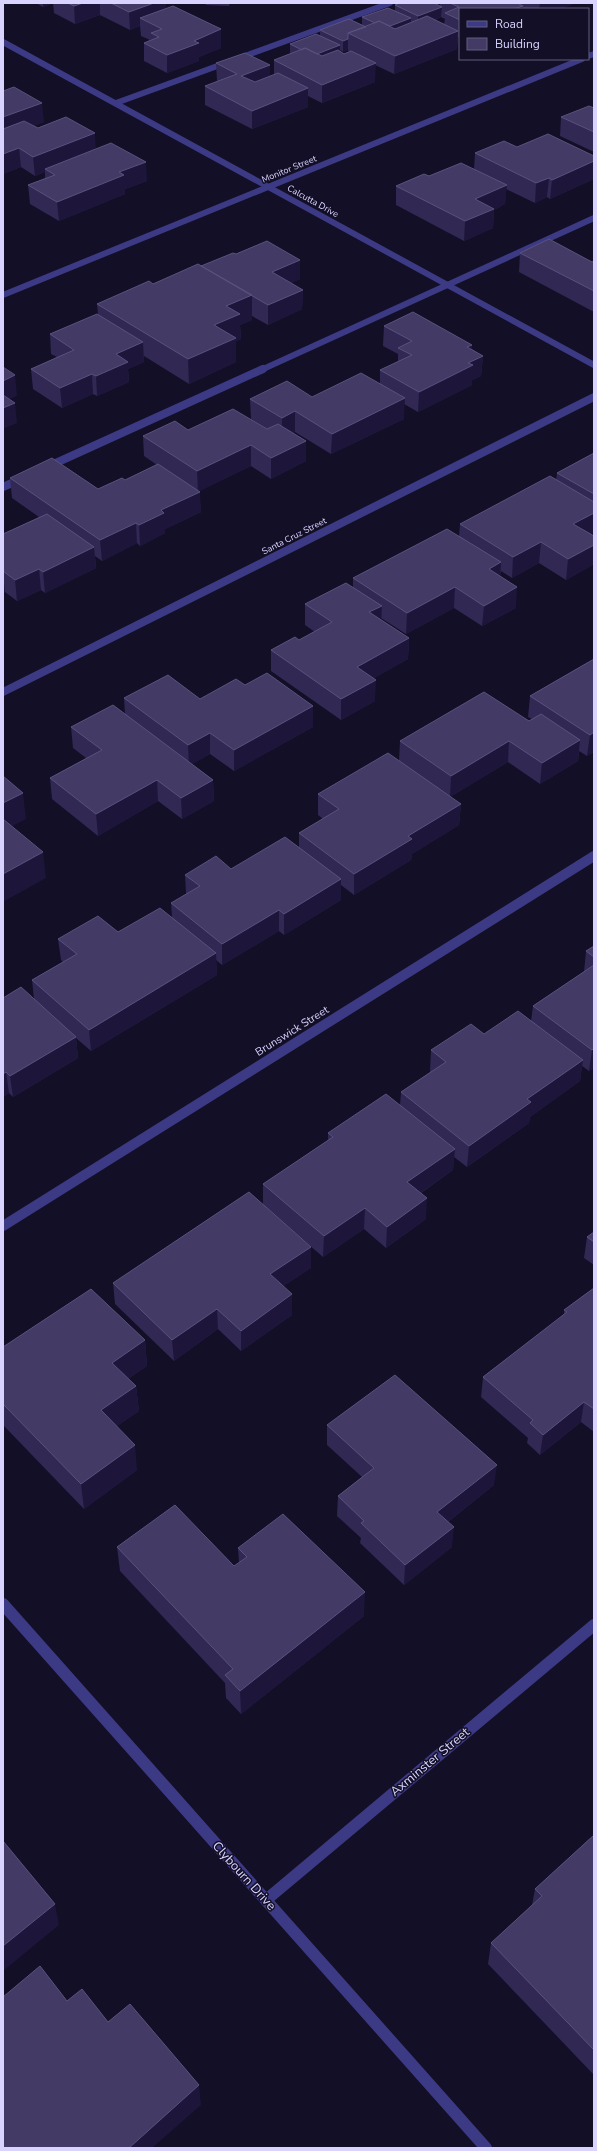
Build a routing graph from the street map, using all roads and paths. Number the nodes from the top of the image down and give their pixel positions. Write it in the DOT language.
graph roads {
  1 [pos="390,3"];
  2 [pos="3,42"];
  3 [pos="580,60"];
  4 [pos="116,103"];
  5 [pos="268,187"];
  6 [pos="594,218"];
  7 [pos="447,285"];
  8 [pos="3,295"];
  9 [pos="594,365"];
  10 [pos="594,397"];
  11 [pos="3,487"];
  12 [pos="3,692"];
  13 [pos="594,856"];
  14 [pos="3,1226"];
  15 [pos="3,1604"];
  16 [pos="594,1625"];
  17 [pos="266,1900"];
  18 [pos="486,2148"];
  1 -- 4 [label="street"];
  2 -- 4 [label="street, Calcutta Drive"];
  3 -- 5 [label="street, Monitor Street"];
  4 -- 5 [label="street, Calcutta Drive"];
  5 -- 7 [label="street, Calcutta Drive"];
  5 -- 8 [label="street, Monitor Street"];
  6 -- 7 [label="street"];
  7 -- 9 [label="street, Calcutta Drive"];
  7 -- 11 [label="street"];
  10 -- 12 [label="street, Santa Cruz Street"];
  13 -- 14 [label="street, Brunswick Street"];
  15 -- 17 [label="street, Clybourn Drive"];
  16 -- 17 [label="street, Axminster Street"];
  17 -- 18 [label="street, Clybourn Drive"];
}
